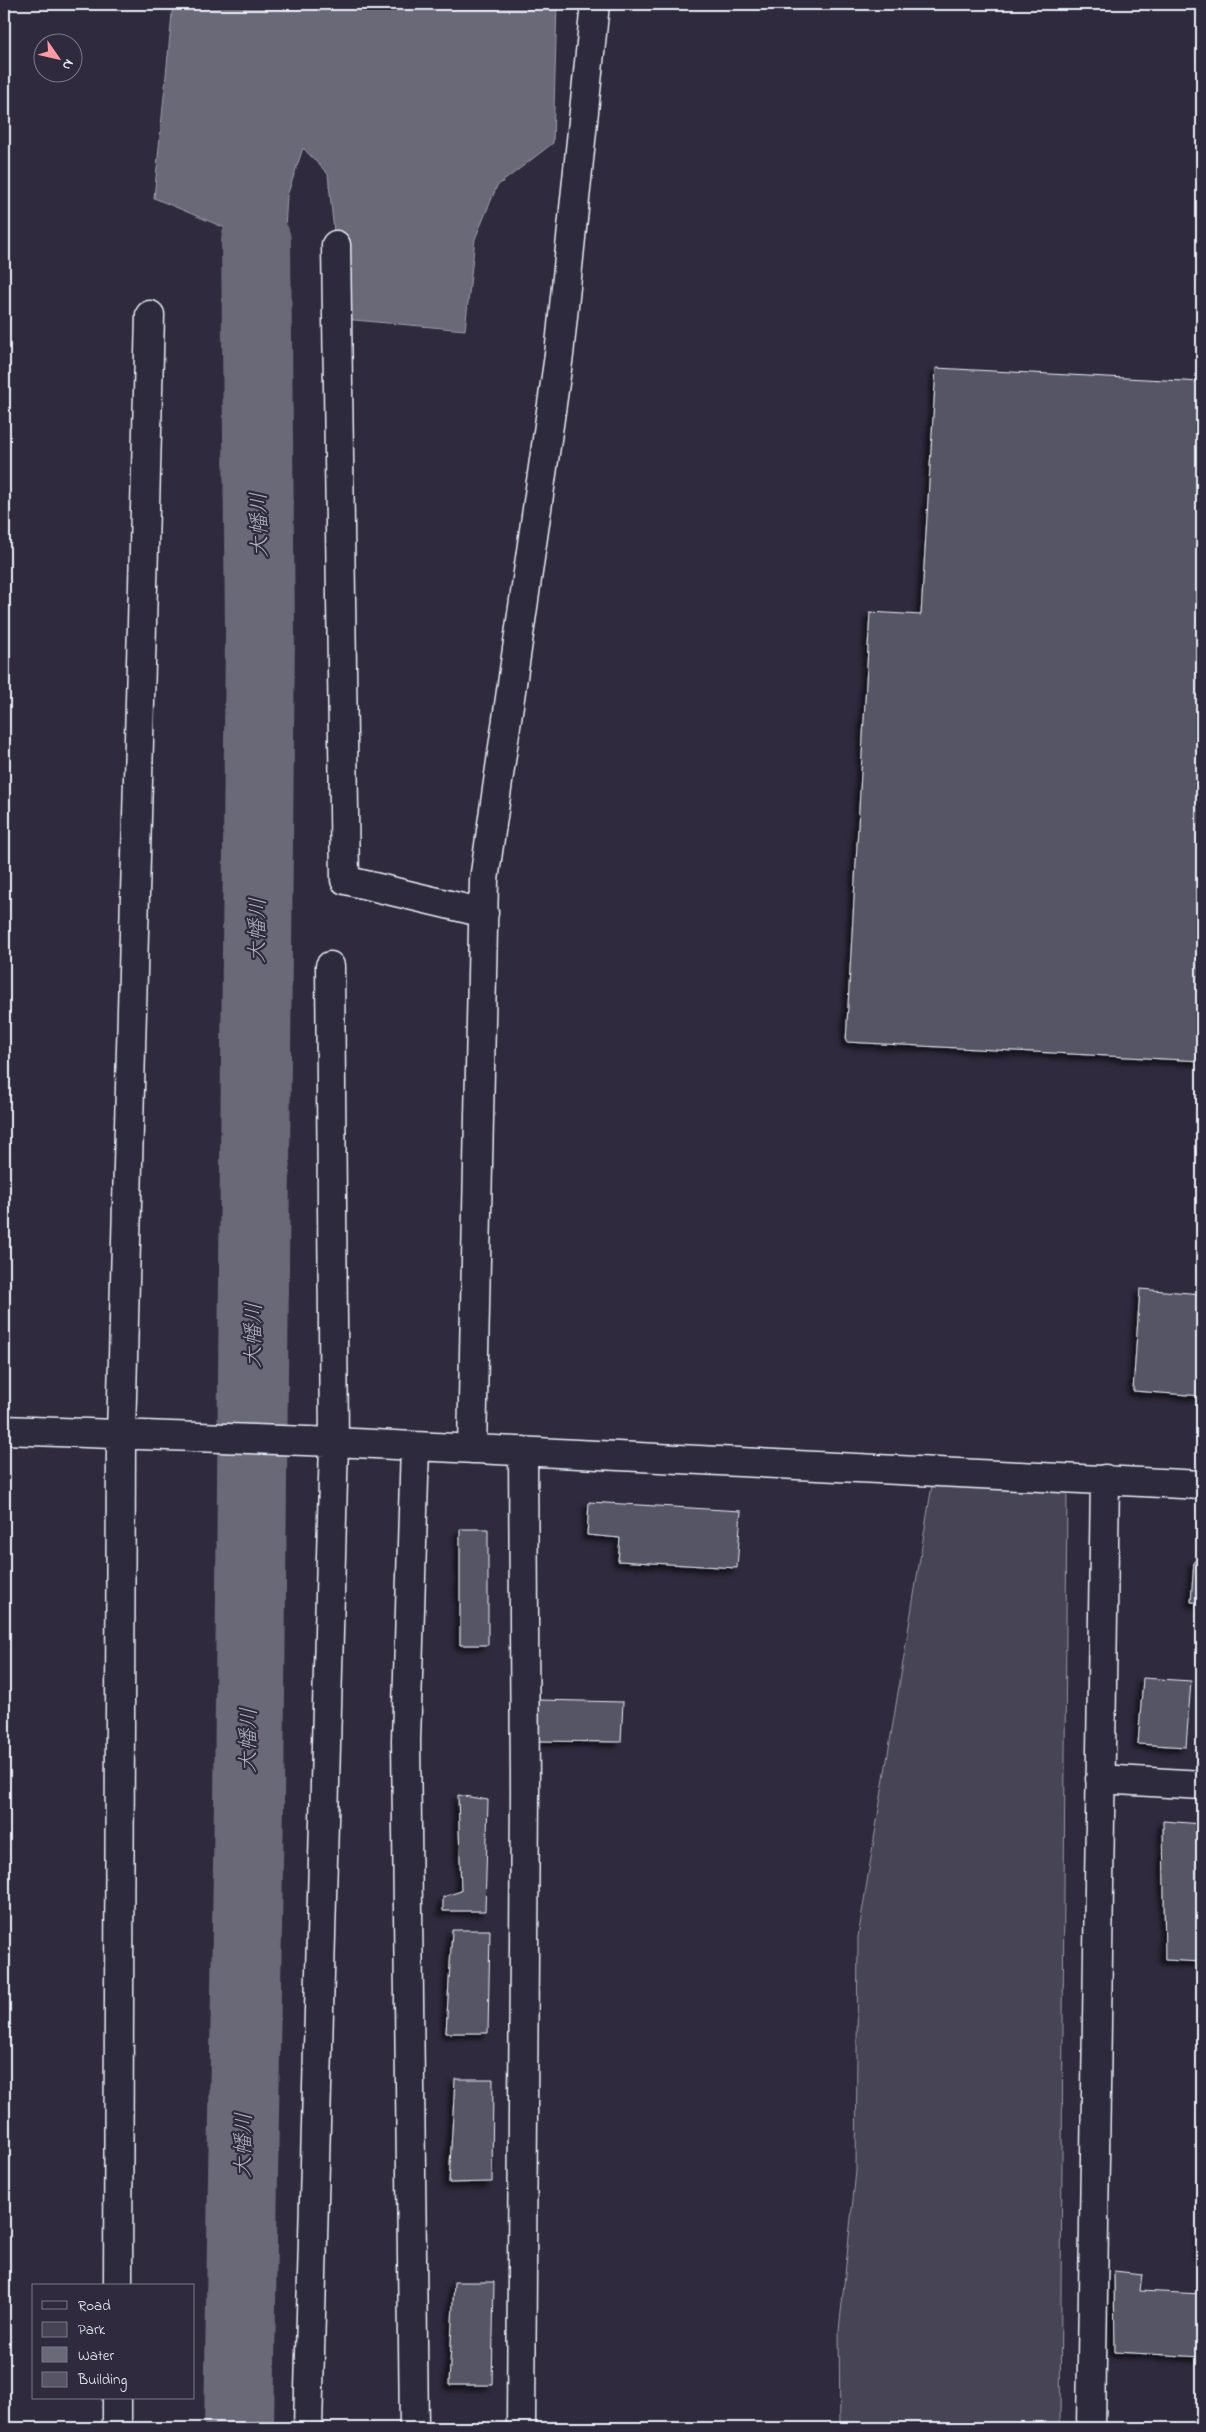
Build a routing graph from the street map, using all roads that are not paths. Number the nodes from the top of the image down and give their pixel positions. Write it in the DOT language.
graph roads {
  1 [pos="595,4"];
  2 [pos="336,245"];
  3 [pos="150,315"];
  4 [pos="484,913"];
  5 [pos="330,966"];
  6 [pos="4,1430"];
  7 [pos="121,1435"];
  8 [pos="334,1442"];
  9 [pos="415,1446"];
  10 [pos="472,1448"];
  11 [pos="522,1451"];
  12 [pos="1105,1479"];
  13 [pos="1202,1485"];
  14 [pos="1100,1779"];
  15 [pos="1202,1785"];
  16 [pos="118,2284"];
  17 [pos="117,2400"];
  18 [pos="117,2428"];
  19 [pos="308,2428"];
  20 [pos="414,2428"];
  21 [pos="521,2428"];
  22 [pos="1090,2428"];
  1 -- 4 [label="street"];
  2 -- 4 [label="street"];
  3 -- 7 [label="street"];
  4 -- 10 [label="street"];
  5 -- 8 [label="street"];
  6 -- 7 [label="street"];
  7 -- 8 [label="street"];
  7 -- 16 [label="street"];
  8 -- 9 [label="street"];
  8 -- 19 [label="street"];
  9 -- 10 [label="street"];
  9 -- 20 [label="street"];
  10 -- 11 [label="street"];
  11 -- 12 [label="street"];
  11 -- 21 [label="street"];
  12 -- 13 [label="street"];
  12 -- 14 [label="street"];
  14 -- 15 [label="street"];
  14 -- 22 [label="street"];
  17 -- 18 [label="street"];
}
